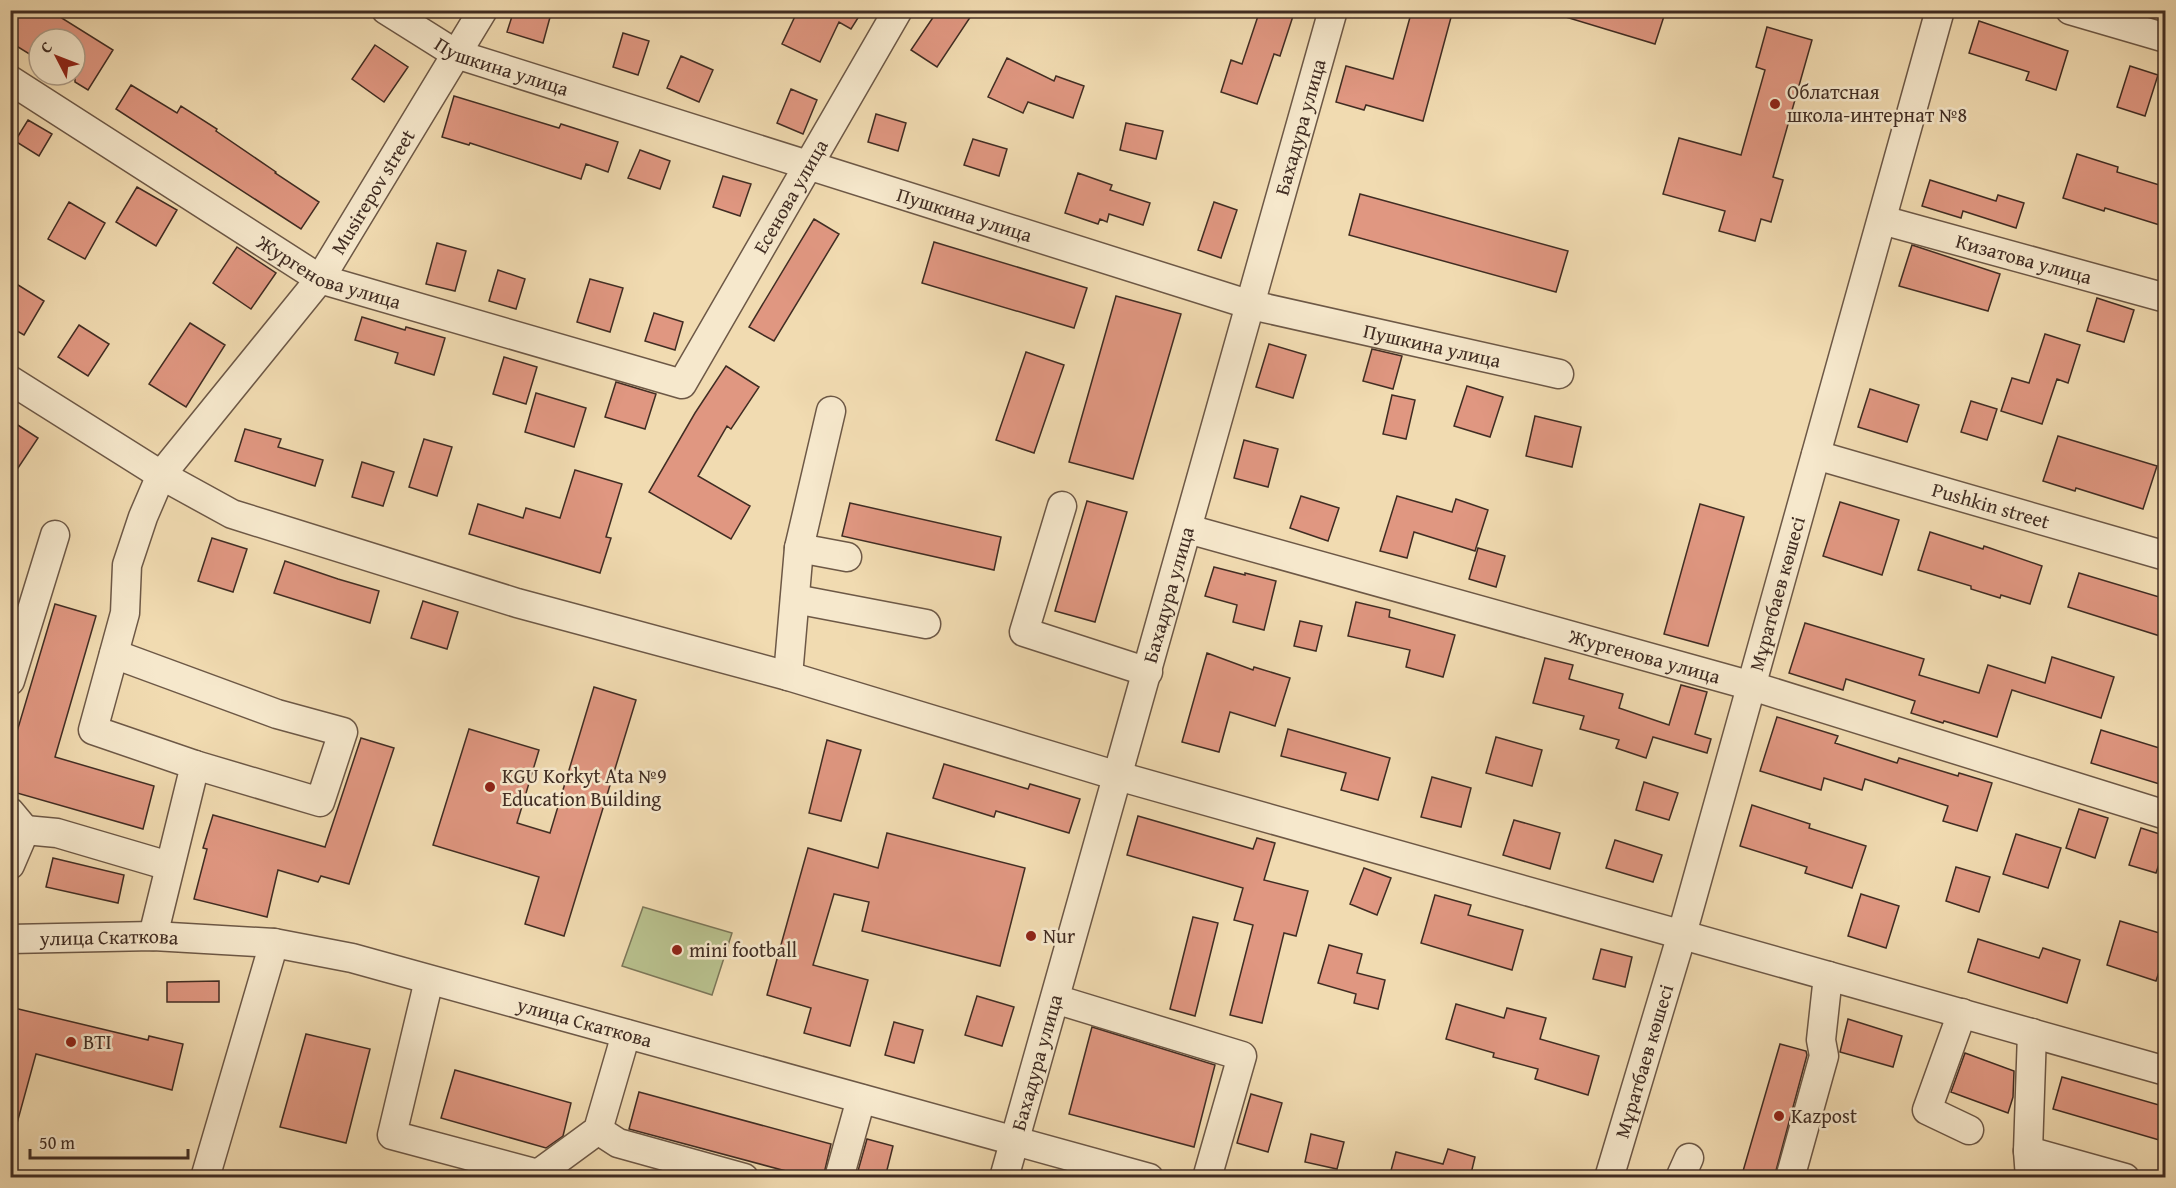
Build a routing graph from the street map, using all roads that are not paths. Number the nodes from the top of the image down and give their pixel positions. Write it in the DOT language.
graph roads {
  1 [pos="386,10"];
  2 [pos="483,10"];
  3 [pos="898,10"];
  4 [pos="1333,10"];
  5 [pos="1940,10"];
  6 [pos="2070,10"];
  7 [pos="2166,38"];
  8 [pos="456,54"];
  9 [pos="10,80"];
  10 [pos="808,165"];
  11 [pos="1882,219"];
  12 [pos="320,279"];
  13 [pos="2166,298"];
  14 [pos="1251,304"];
  15 [pos="1559,374"];
  16 [pos="10,380"];
  17 [pos="682,384"];
  18 [pos="831,411"];
  19 [pos="1816,455"];
  20 [pos="161,475"];
  21 [pos="1062,506"];
  22 [pos="1188,529"];
  23 [pos="55,535"];
  24 [pos="800,548"];
  25 [pos="2166,556"];
  26 [pos="847,557"];
  27 [pos="795,599"];
  28 [pos="926,624"];
  29 [pos="114,654"];
  30 [pos="1148,672"];
  31 [pos="788,676"];
  32 [pos="10,681"];
  33 [pos="1752,686"];
  34 [pos="195,765"];
  35 [pos="1118,776"];
  36 [pos="2166,815"];
  37 [pos="18,821"];
  38 [pos="10,866"];
  39 [pos="169,866"];
  40 [pos="1682,934"];
  41 [pos="153,936"];
  42 [pos="10,939"];
  43 [pos="274,943"];
  44 [pos="1828,976"];
  45 [pos="429,980"];
  46 [pos="1055,999"];
  47 [pos="1962,1013"];
  48 [pos="2032,1033"];
  49 [pos="626,1034"];
  50 [pos="2166,1071"];
  51 [pos="861,1099"];
  52 [pos="598,1130"];
  53 [pos="1969,1130"];
  54 [pos="1015,1141"];
  55 [pos="2029,1164"];
  56 [pos="205,1178"];
  57 [pos="744,1178"];
  58 [pos="839,1178"];
  59 [pos="1004,1178"];
  60 [pos="1149,1178"];
  61 [pos="1207,1178"];
  62 [pos="1609,1178"];
  63 [pos="1790,1178"];
  64 [pos="2125,1178"];
  1 -- 8 [label="street, Пушкина улица"];
  2 -- 8 [label="street, Musirepov street"];
  3 -- 10 [label="street, Есенова улица"];
  4 -- 14 [label="street, Бахадура улица"];
  5 -- 11 [label="street, Мұратбаев көшесі"];
  6 -- 7 [label="street"];
  8 -- 10 [label="street, Пушкина улица"];
  8 -- 12 [label="street, Musirepov street"];
  9 -- 12 [label="street, Жургенова улица"];
  10 -- 14 [label="street, Пушкина улица"];
  10 -- 17 [label="street, Есенова улица"];
  11 -- 13 [label="street, Кизатова улица"];
  11 -- 19 [label="street, Мұратбаев көшесі"];
  12 -- 17 [label="street, Жургенова улица"];
  12 -- 20 [label="street, Musirepov street"];
  14 -- 15 [label="street, Пушкина улица"];
  14 -- 22 [label="street, Бахадура улица"];
  16 -- 20 [label="street"];
  18 -- 24 [label="street"];
  19 -- 25 [label="street, Pushkin street"];
  19 -- 33 [label="street, Мұратбаев көшесі"];
  20 -- 29 [label="street, Musirepov street"];
  20 -- 31 [label="street"];
  21 -- 30 [label="street"];
  22 -- 30 [label="street, Бахадура улица"];
  22 -- 33 [label="street, Жургенова улица"];
  23 -- 32 [label="street"];
  24 -- 26 [label="street"];
  24 -- 27 [label="street"];
  27 -- 28 [label="street"];
  27 -- 31 [label="street"];
  29 -- 34 [label="street, Musirepov street"];
  29 -- 34 [label="street"];
  30 -- 35 [label="street, Бахадура улица"];
  31 -- 35 [label="street"];
  33 -- 36 [label="street, Жургенова улица"];
  33 -- 40 [label="street, Мұратбаев көшесі"];
  34 -- 39 [label="street"];
  35 -- 40 [label="street"];
  35 -- 46 [label="street, Бахадура улица"];
  37 -- 38 [label="street"];
  37 -- 39 [label="street"];
  39 -- 41 [label="street"];
  40 -- 44 [label="street"];
  40 -- 62 [label="street, Мұратбаев көшесі"];
  41 -- 42 [label="street, улица Скаткова"];
  41 -- 43 [label="street, улица Скаткова"];
  43 -- 45 [label="street, улица Скаткова"];
  43 -- 56 [label="street"];
  44 -- 47 [label="street"];
  44 -- 63 [label="street"];
  45 -- 49 [label="street, улица Скаткова"];
  45 -- 52 [label="street"];
  46 -- 54 [label="street, Бахадура улица"];
  46 -- 61 [label="street"];
  47 -- 48 [label="street"];
  47 -- 53 [label="street"];
  48 -- 50 [label="street"];
  48 -- 55 [label="street"];
  49 -- 51 [label="street, улица Скаткова"];
  49 -- 52 [label="street"];
  51 -- 54 [label="street, улица Скаткова"];
  51 -- 58 [label="street"];
  52 -- 57 [label="street"];
  54 -- 59 [label="street, Бахадура улица"];
  54 -- 60 [label="street, улица Скаткова"];
  55 -- 64 [label="street"];
}
